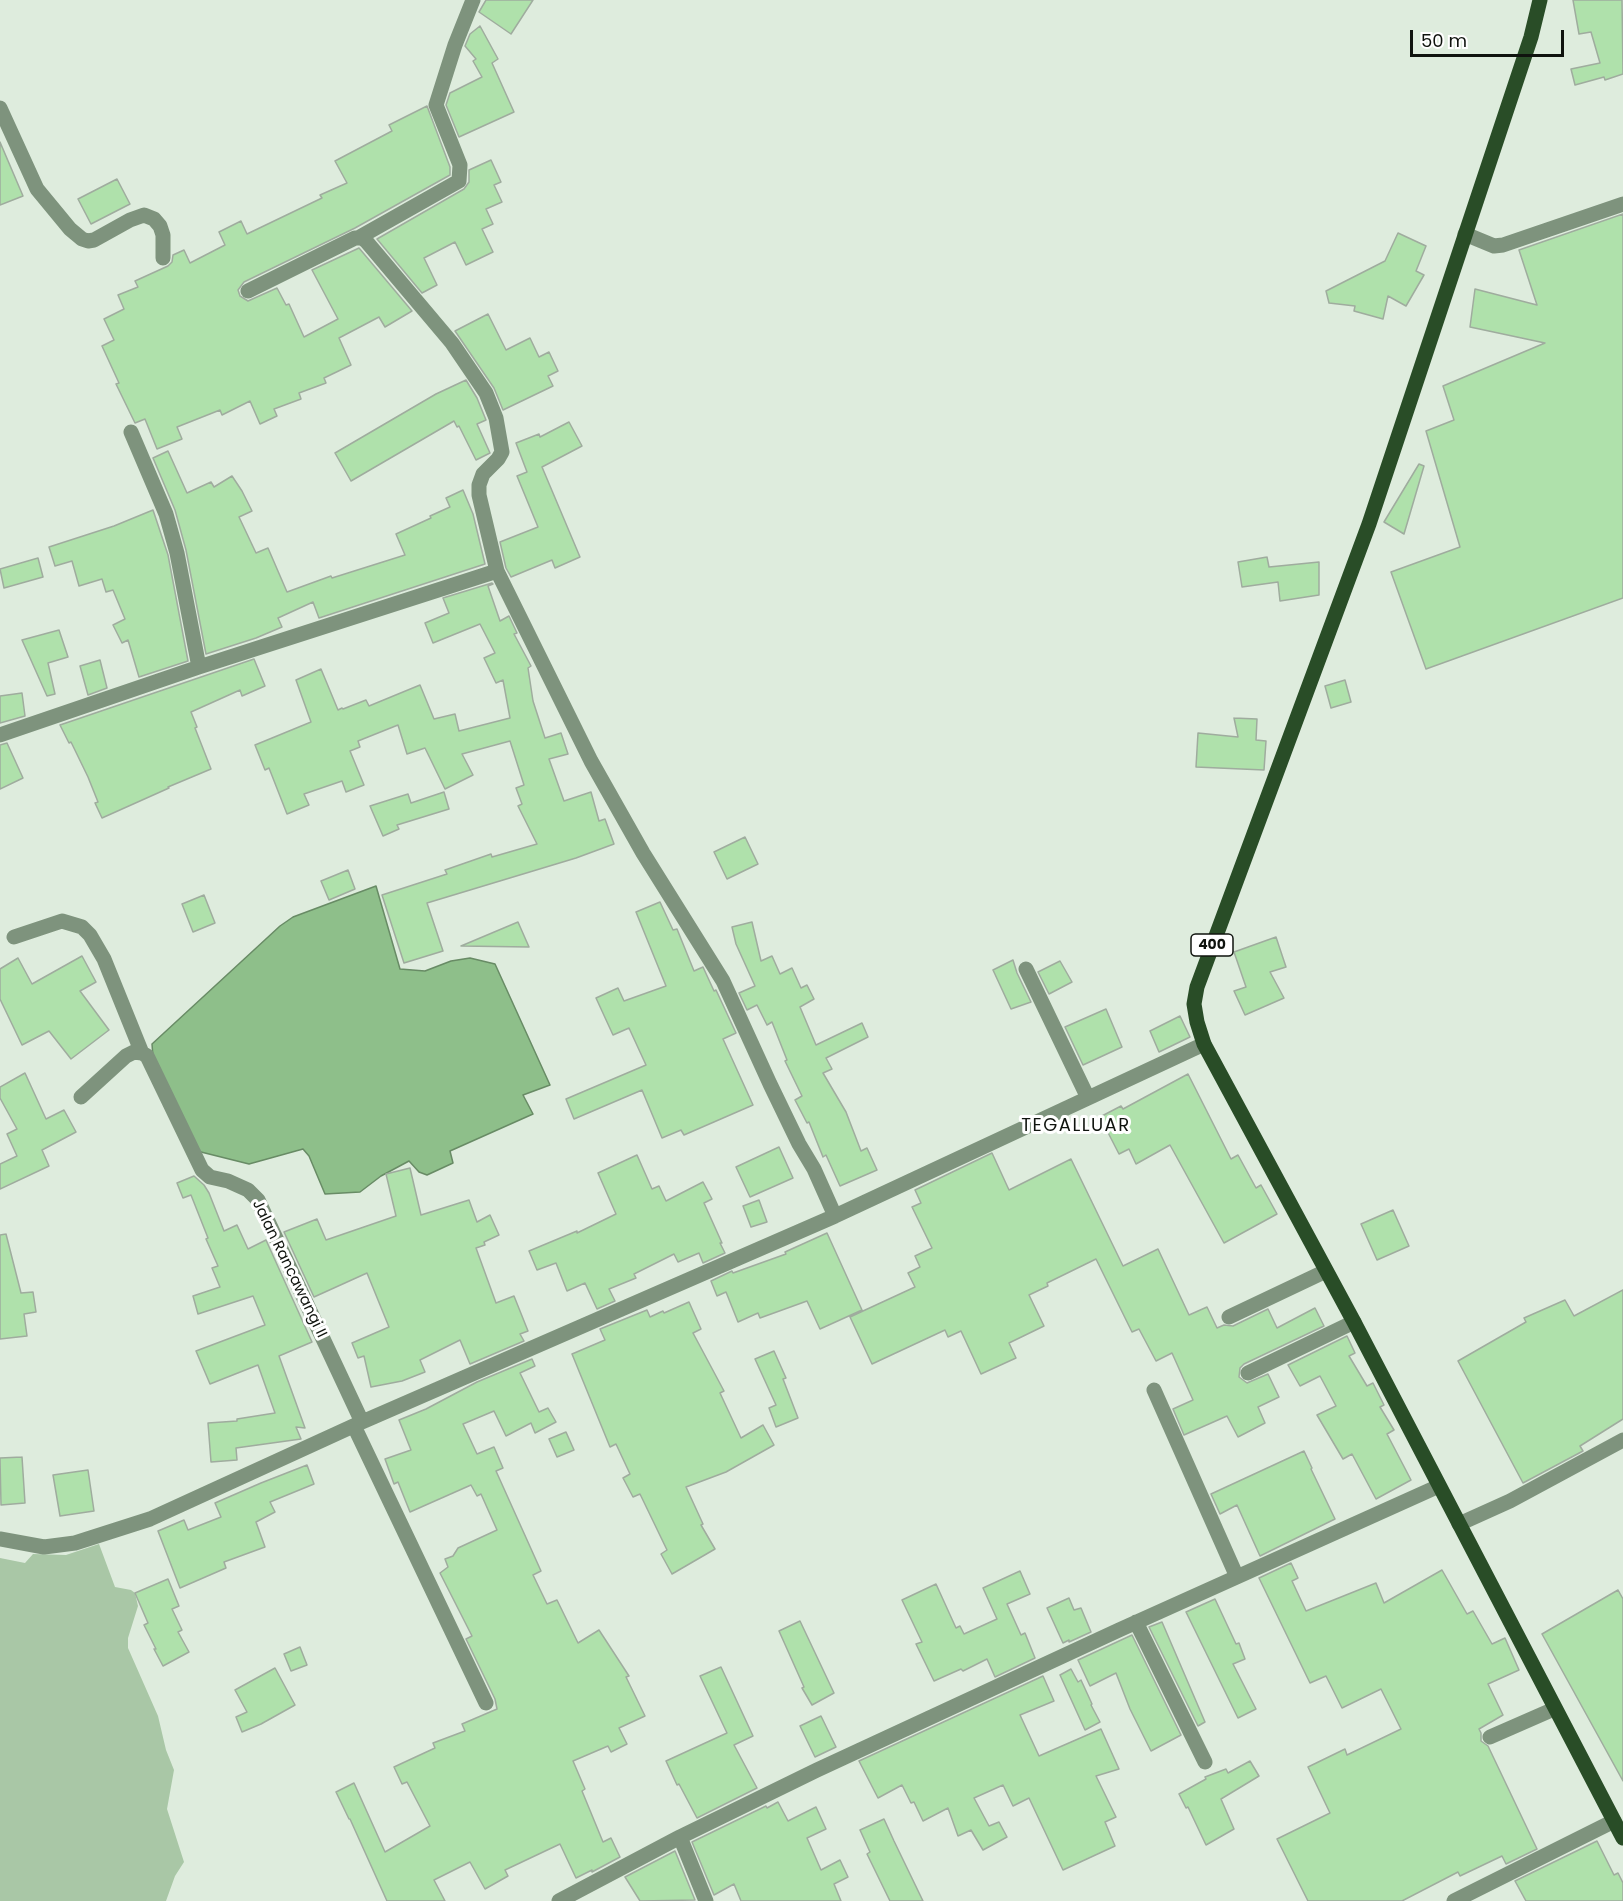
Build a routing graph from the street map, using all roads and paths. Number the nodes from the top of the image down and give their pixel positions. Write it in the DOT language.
graph roads {
  1 [pos="473,0"];
  2 [pos="1540,0"];
  3 [pos="0,108"];
  4 [pos="1623,204"];
  5 [pos="1465,234"];
  6 [pos="358,238"];
  7 [pos="163,258"];
  8 [pos="248,291"];
  9 [pos="131,432"];
  10 [pos="497,571"];
  11 [pos="199,667"];
  12 [pos="0,735"];
  13 [pos="14,937"];
  14 [pos="1026,969"];
  15 [pos="1204,1044"];
  16 [pos="142,1053"];
  17 [pos="81,1098"];
  18 [pos="1088,1098"];
  19 [pos="835,1216"];
  20 [pos="1326,1271"];
  21 [pos="1229,1317"];
  22 [pos="1354,1322"];
  23 [pos="1248,1373"];
  24 [pos="1154,1390"];
  25 [pos="358,1424"];
  26 [pos="1623,1440"];
  27 [pos="1439,1486"];
  28 [pos="1459,1524"];
  29 [pos="0,1539"];
  30 [pos="1237,1577"];
  31 [pos="1136,1622"];
  32 [pos="486,1703"];
  33 [pos="1554,1709"];
  34 [pos="1490,1737"];
  35 [pos="1205,1762"];
  36 [pos="1614,1821"];
  37 [pos="680,1837"];
  38 [pos="1623,1838"];
  39 [pos="564,1900"];
  40 [pos="706,1901"];
  41 [pos="1454,1901"];
  1 -- 6 [label="street"];
  2 -- 5 [label="main road, 400"];
  3 -- 7 [label="street"];
  4 -- 5 [label="street"];
  5 -- 15 [label="main road, 400"];
  6 -- 8 [label="street"];
  6 -- 10 [label="street"];
  9 -- 11 [label="street"];
  10 -- 11 [label="street"];
  10 -- 19 [label="street"];
  11 -- 12 [label="street"];
  13 -- 16 [label="street, Jalan Rancawangi II"];
  14 -- 18 [label="street"];
  15 -- 18 [label="street"];
  15 -- 20 [label="main road, 400"];
  16 -- 17 [label="street"];
  16 -- 25 [label="street, Jalan Rancawangi II"];
  18 -- 19 [label="street"];
  19 -- 25 [label="street"];
  20 -- 21 [label="street"];
  20 -- 22 [label="main road, 400"];
  22 -- 23 [label="street"];
  22 -- 27 [label="main road, 400"];
  24 -- 30 [label="street"];
  25 -- 29 [label="street"];
  25 -- 32 [label="street, Jalan Rancawangi II"];
  26 -- 28 [label="street"];
  27 -- 28 [label="main road, 400"];
  27 -- 30 [label="street"];
  28 -- 33 [label="main road, 400"];
  30 -- 31 [label="street"];
  31 -- 35 [label="street"];
  31 -- 37 [label="street"];
  33 -- 34 [label="street"];
  33 -- 36 [label="main road, 400"];
  36 -- 38 [label="main road, 400"];
  36 -- 41 [label="street"];
  37 -- 39 [label="street"];
  37 -- 40 [label="street"];
}
